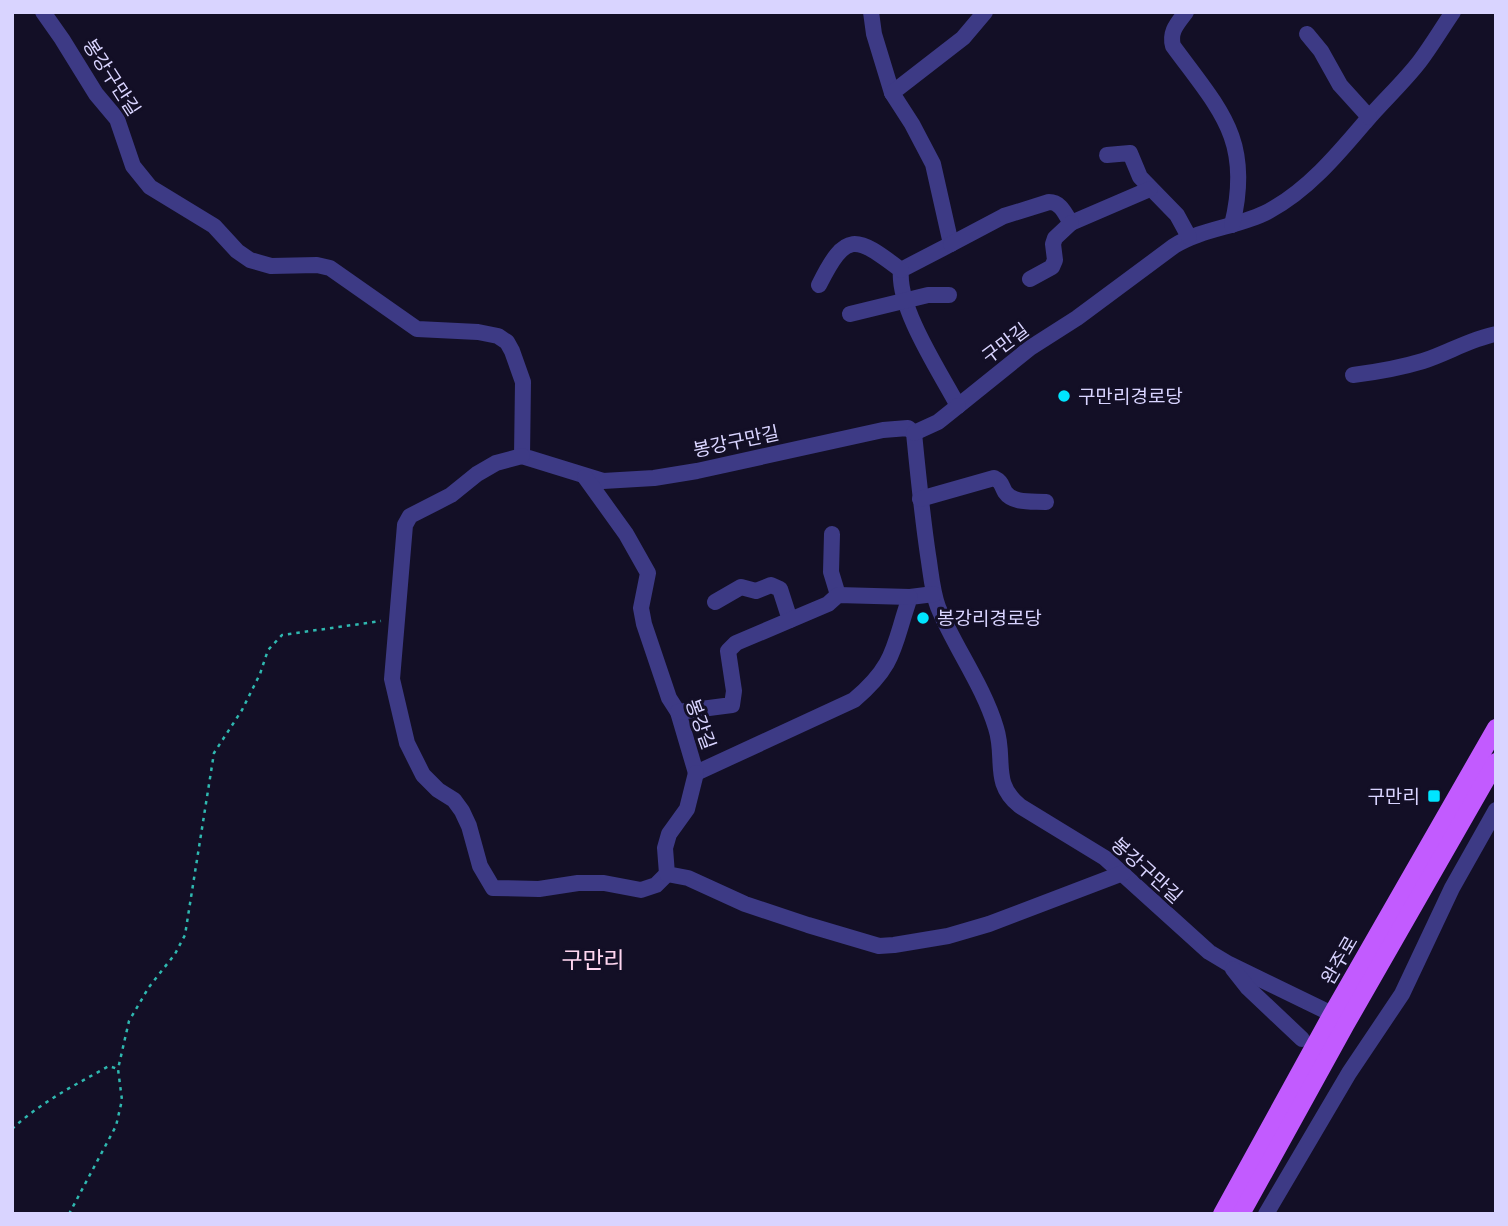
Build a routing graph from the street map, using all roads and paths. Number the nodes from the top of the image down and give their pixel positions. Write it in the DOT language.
graph roads {
  1 [pos="43,12"];
  2 [pos="871,12"];
  3 [pos="985,12"];
  4 [pos="1186,12"];
  5 [pos="1453,12"];
  6 [pos="1307,34"];
  7 [pos="892,93"];
  8 [pos="1369,117"];
  9 [pos="1107,155"];
  10 [pos="1150,189"];
  11 [pos="1071,223"];
  12 [pos="1231,225"];
  13 [pos="1189,237"];
  14 [pos="951,244"];
  15 [pos="901,270"];
  16 [pos="1030,279"];
  17 [pos="818,285"];
  18 [pos="949,295"];
  19 [pos="905,301"];
  20 [pos="850,314"];
  21 [pos="1496,334"];
  22 [pos="1353,375"];
  23 [pos="958,406"];
  24 [pos="914,433"];
  25 [pos="522,456"];
  26 [pos="585,477"];
  27 [pos="920,499"];
  28 [pos="1046,502"];
  29 [pos="832,534"];
  30 [pos="934,594"];
  31 [pos="838,595"];
  32 [pos="910,597"];
  33 [pos="715,602"];
  34 [pos="396,619"];
  35 [pos="790,620"];
  36 [pos="678,712"];
  37 [pos="1496,728"];
  38 [pos="1496,762"];
  39 [pos="696,774"];
  40 [pos="1496,810"];
  41 [pos="1123,873"];
  42 [pos="667,874"];
  43 [pos="1229,964"];
  44 [pos="1332,1014"];
  45 [pos="1301,1039"];
  46 [pos="118,1069"];
  47 [pos="12,1129"];
  48 [pos="69,1214"];
  49 [pos="1222,1214"];
  50 [pos="1241,1214"];
  51 [pos="1266,1214"];
  1 -- 25 [label="street, 봉강구만길"];
  2 -- 7 [label="street"];
  3 -- 7 [label="street"];
  4 -- 12 [label="street"];
  5 -- 8 [label="street, 구만길"];
  6 -- 8 [label="street"];
  7 -- 14 [label="street"];
  8 -- 12 [label="street, 구만길"];
  9 -- 10 [label="street"];
  10 -- 11 [label="street"];
  10 -- 13 [label="street"];
  11 -- 14 [label="street"];
  11 -- 16 [label="street"];
  12 -- 13 [label="street, 구만길"];
  13 -- 23 [label="street, 구만길"];
  14 -- 15 [label="street"];
  15 -- 17 [label="street"];
  15 -- 19 [label="street"];
  18 -- 19 [label="street"];
  19 -- 20 [label="street"];
  19 -- 23 [label="street"];
  21 -- 22 [label="street"];
  23 -- 24 [label="street, 구만길"];
  24 -- 26 [label="street, 봉강구만길"];
  24 -- 27 [label="street, 봉강구만길"];
  25 -- 26 [label="street, 봉강구만길"];
  25 -- 34 [label="street"];
  26 -- 36 [label="street, 봉강길"];
  27 -- 28 [label="street"];
  27 -- 30 [label="street, 봉강구만길"];
  29 -- 31 [label="street"];
  30 -- 32 [label="street"];
  30 -- 41 [label="street, 봉강구만길"];
  31 -- 32 [label="street"];
  31 -- 35 [label="street"];
  32 -- 39 [label="street, 봉강길"];
  33 -- 35 [label="street"];
  34 -- 42 [label="street"];
  34 -- 46 [label="path"];
  35 -- 36 [label="street"];
  36 -- 39 [label="street, 봉강길"];
  37 -- 44 [label="main road, 완주로"];
  38 -- 50 [label="main road, 완주로"];
  39 -- 42 [label="street"];
  40 -- 51 [label="street"];
  41 -- 42 [label="street"];
  41 -- 43 [label="street, 봉강구만길"];
  43 -- 44 [label="street, 봉강구만길"];
  43 -- 45 [label="street"];
  44 -- 49 [label="main road, 완주로"];
  46 -- 47 [label="path"];
  46 -- 48 [label="path"];
}
